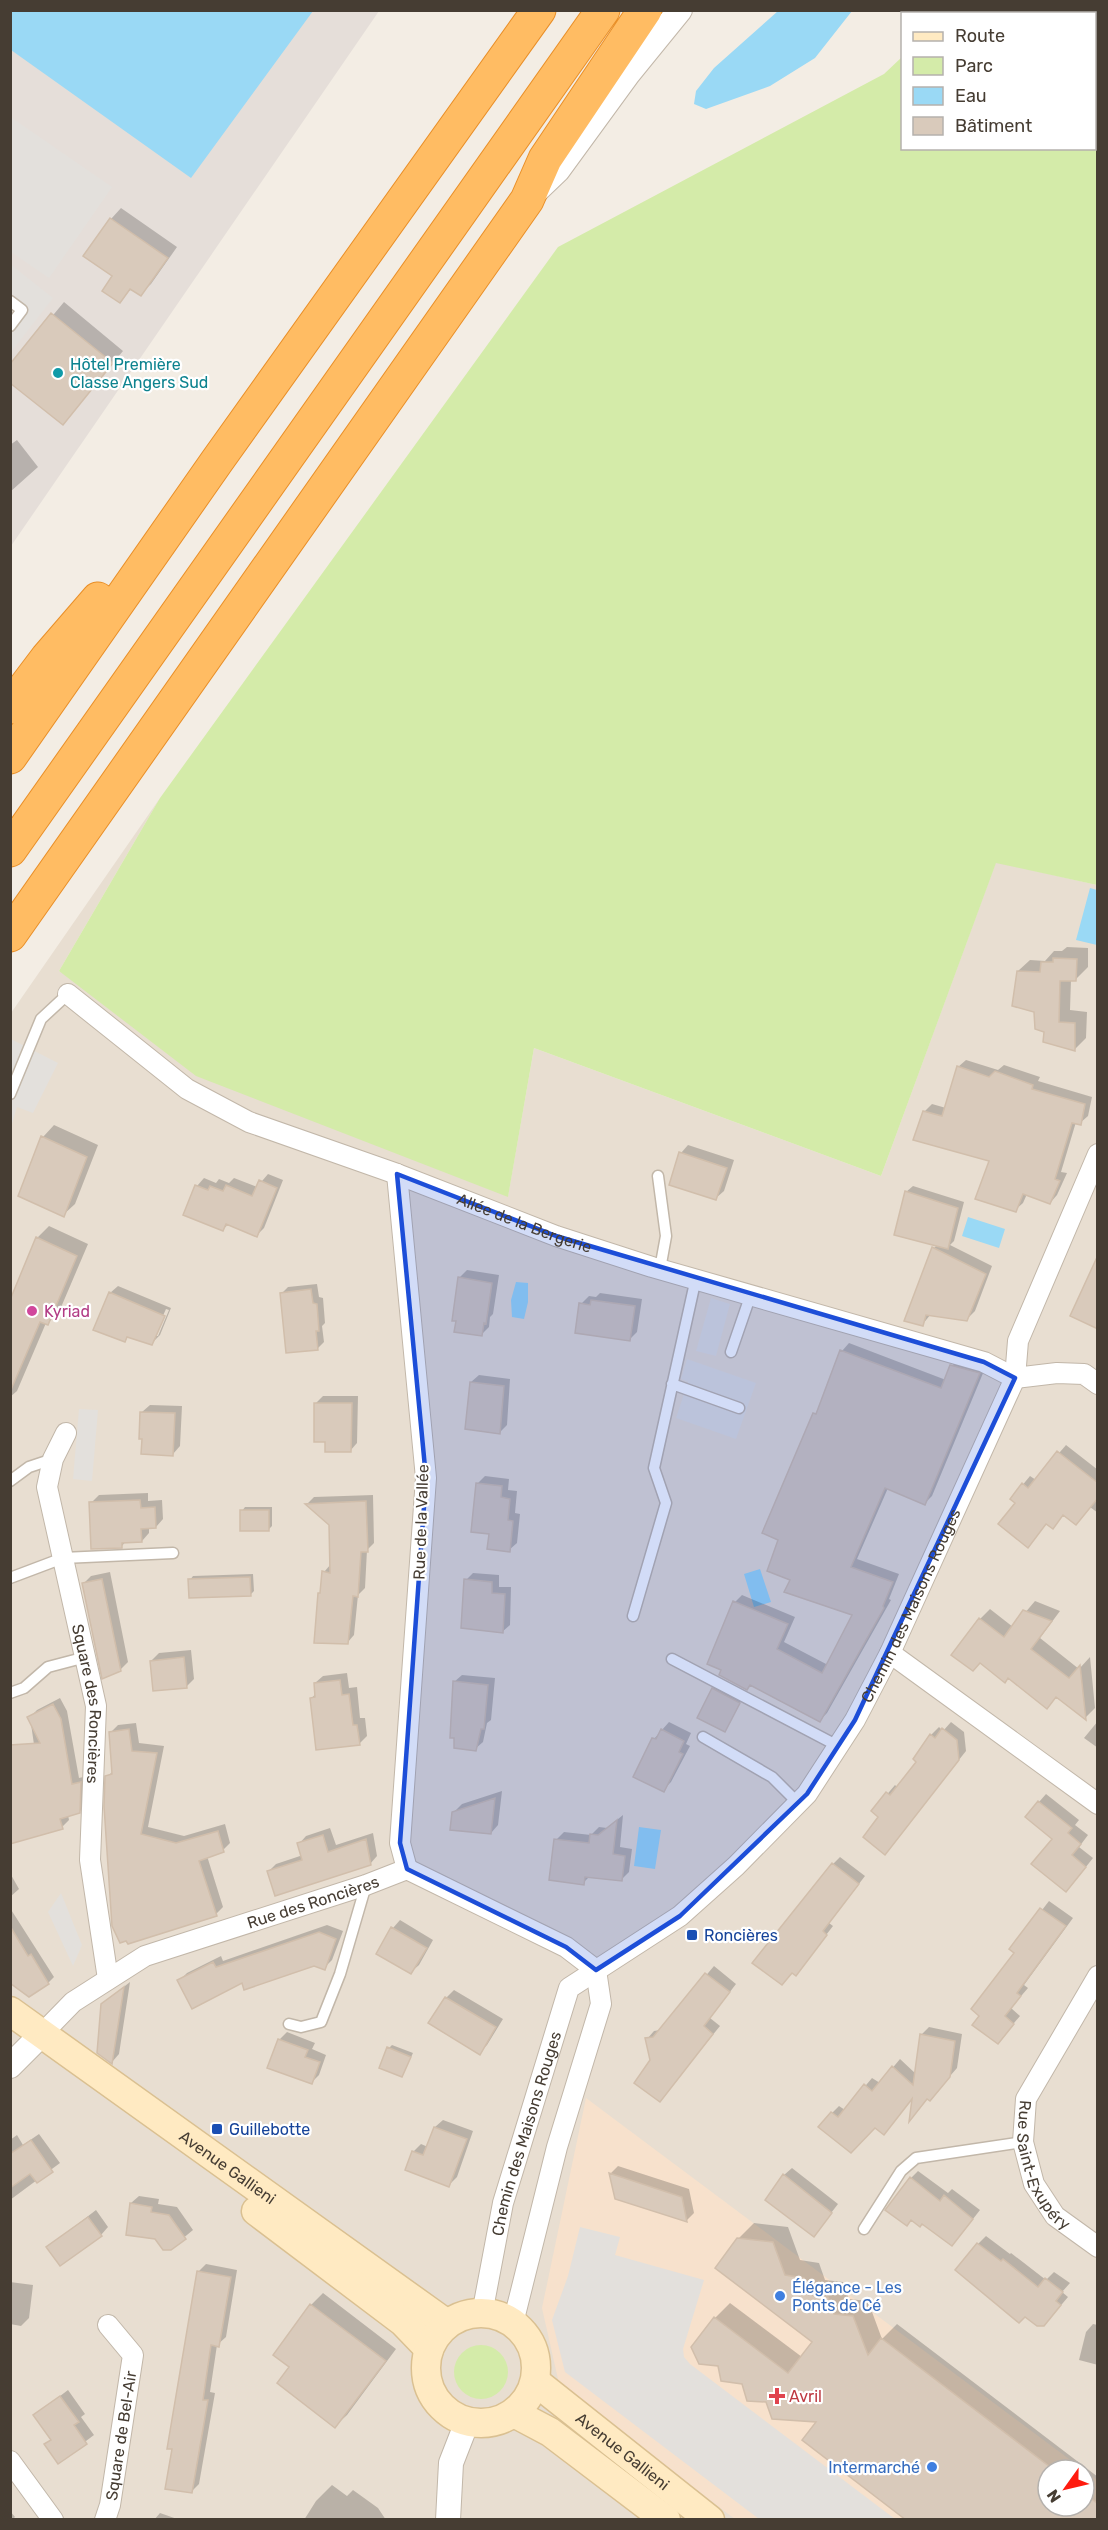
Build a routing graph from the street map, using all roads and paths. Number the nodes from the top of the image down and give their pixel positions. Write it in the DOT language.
graph roads {
  1 [pos="539,10"];
  2 [pos="603,10"];
  3 [pos="645,10"];
  4 [pos="680,10"];
  5 [pos="527,200"];
  6 [pos="10,302"];
  7 [pos="10,326"];
  8 [pos="217,461"];
  9 [pos="10,707"];
  10 [pos="10,757"];
  11 [pos="10,850"];
  12 [pos="10,935"];
  13 [pos="68,994"];
  14 [pos="10,1094"];
  15 [pos="1098,1154"];
  16 [pos="397,1174"];
  17 [pos="658,1176"];
  18 [pos="660,1269"];
  19 [pos="696,1278"];
  20 [pos="751,1294"];
  21 [pos="731,1352"];
  22 [pos="1015,1378"];
  23 [pos="672,1384"];
  24 [pos="1098,1384"];
  25 [pos="739,1408"];
  26 [pos="66,1433"];
  27 [pos="53,1459"];
  28 [pos="10,1481"];
  29 [pos="173,1553"];
  30 [pos="63,1558"];
  31 [pos="10,1578"];
  32 [pos="633,1616"];
  33 [pos="890,1653"];
  34 [pos="86,1657"];
  35 [pos="672,1659"];
  36 [pos="10,1693"];
  37 [pos="703,1737"];
  38 [pos="838,1746"];
  39 [pos="798,1803"];
  40 [pos="1098,1804"];
  41 [pos="407,1869"];
  42 [pos="366,1885"];
  43 [pos="596,1970"];
  44 [pos="1098,1976"];
  45 [pos="108,1979"];
  46 [pos="10,2011"];
  47 [pos="289,2024"];
  48 [pos="30,2037"];
  49 [pos="10,2066"];
  50 [pos="1023,2142"];
  51 [pos="864,2229"];
  52 [pos="1098,2247"];
  53 [pos="482,2314"];
  54 [pos="513,2323"];
  55 [pos="447,2324"];
  56 [pos="108,2325"];
  57 [pos="429,2349"];
  58 [pos="536,2382"];
  59 [pos="514,2413"];
  60 [pos="467,2422"];
  61 [pos="10,2461"];
  62 [pos="662,2507"];
  63 [pos="53,2520"];
  64 [pos="105,2520"];
  65 [pos="448,2520"];
  66 [pos="710,2520"];
  1 -- 8 [label="highway"];
  2 -- 11 [label="highway"];
  3 -- 5 [label="highway"];
  4 -- 5 [label="street"];
  5 -- 12 [label="highway"];
  6 -- 7 [label="lane"];
  8 -- 9 [label="highway"];
  8 -- 10 [label="highway"];
  13 -- 14 [label="lane"];
  13 -- 16 [label="street, Allée de la Bergerie"];
  15 -- 22 [label="street, Chemin des Maisons Rouges"];
  16 -- 18 [label="street, Allée de la Bergerie"];
  16 -- 41 [label="street, Rue de la Vallée"];
  17 -- 18 [label="lane"];
  18 -- 19 [label="street, Allée de la Bergerie"];
  19 -- 20 [label="street, Allée de la Bergerie"];
  19 -- 23 [label="lane"];
  20 -- 21 [label="lane"];
  20 -- 22 [label="street, Allée de la Bergerie"];
  22 -- 24 [label="street"];
  22 -- 33 [label="street, Chemin des Maisons Rouges"];
  23 -- 25 [label="lane"];
  23 -- 32 [label="lane"];
  26 -- 27 [label="street, Square des Roncières"];
  27 -- 28 [label="lane"];
  27 -- 30 [label="street, Square des Roncières"];
  29 -- 30 [label="lane"];
  30 -- 31 [label="lane"];
  30 -- 34 [label="street, Square des Roncières"];
  33 -- 38 [label="street, Chemin des Maisons Rouges"];
  33 -- 40 [label="street"];
  34 -- 36 [label="lane"];
  34 -- 45 [label="street, Square des Roncières"];
  35 -- 38 [label="lane"];
  37 -- 39 [label="lane"];
  38 -- 39 [label="street, Chemin des Maisons Rouges"];
  39 -- 43 [label="street, Chemin des Maisons Rouges"];
  41 -- 42 [label="street, Rue des Roncières"];
  41 -- 43 [label="street"];
  42 -- 45 [label="street, Rue des Roncières"];
  42 -- 47 [label="lane"];
  43 -- 53 [label="street, Chemin des Maisons Rouges"];
  43 -- 54 [label="street, Chemin des Maisons Rouges"];
  44 -- 50 [label="street, Rue Saint-Exupéry"];
  45 -- 48 [label="street, Rue des Roncières"];
  46 -- 48 [label="main road, Avenue Gallieni"];
  48 -- 49 [label="street"];
  48 -- 55 [label="main road, Avenue Gallieni"];
  48 -- 57 [label="main road, Avenue Gallieni"];
  50 -- 51 [label="lane"];
  50 -- 52 [label="street, Rue Saint-Exupéry"];
  53 -- 54 [label="main road"];
  53 -- 55 [label="main road"];
  54 -- 58 [label="main road"];
  55 -- 57 [label="main road"];
  56 -- 64 [label="street, Square de Bel-Air"];
  57 -- 60 [label="main road"];
  58 -- 59 [label="main road"];
  58 -- 62 [label="main road, Avenue Gallieni"];
  59 -- 60 [label="main road"];
  59 -- 62 [label="main road, Avenue Gallieni"];
  60 -- 65 [label="street"];
  61 -- 63 [label="street"];
  62 -- 66 [label="main road, Avenue Gallieni"];
}
